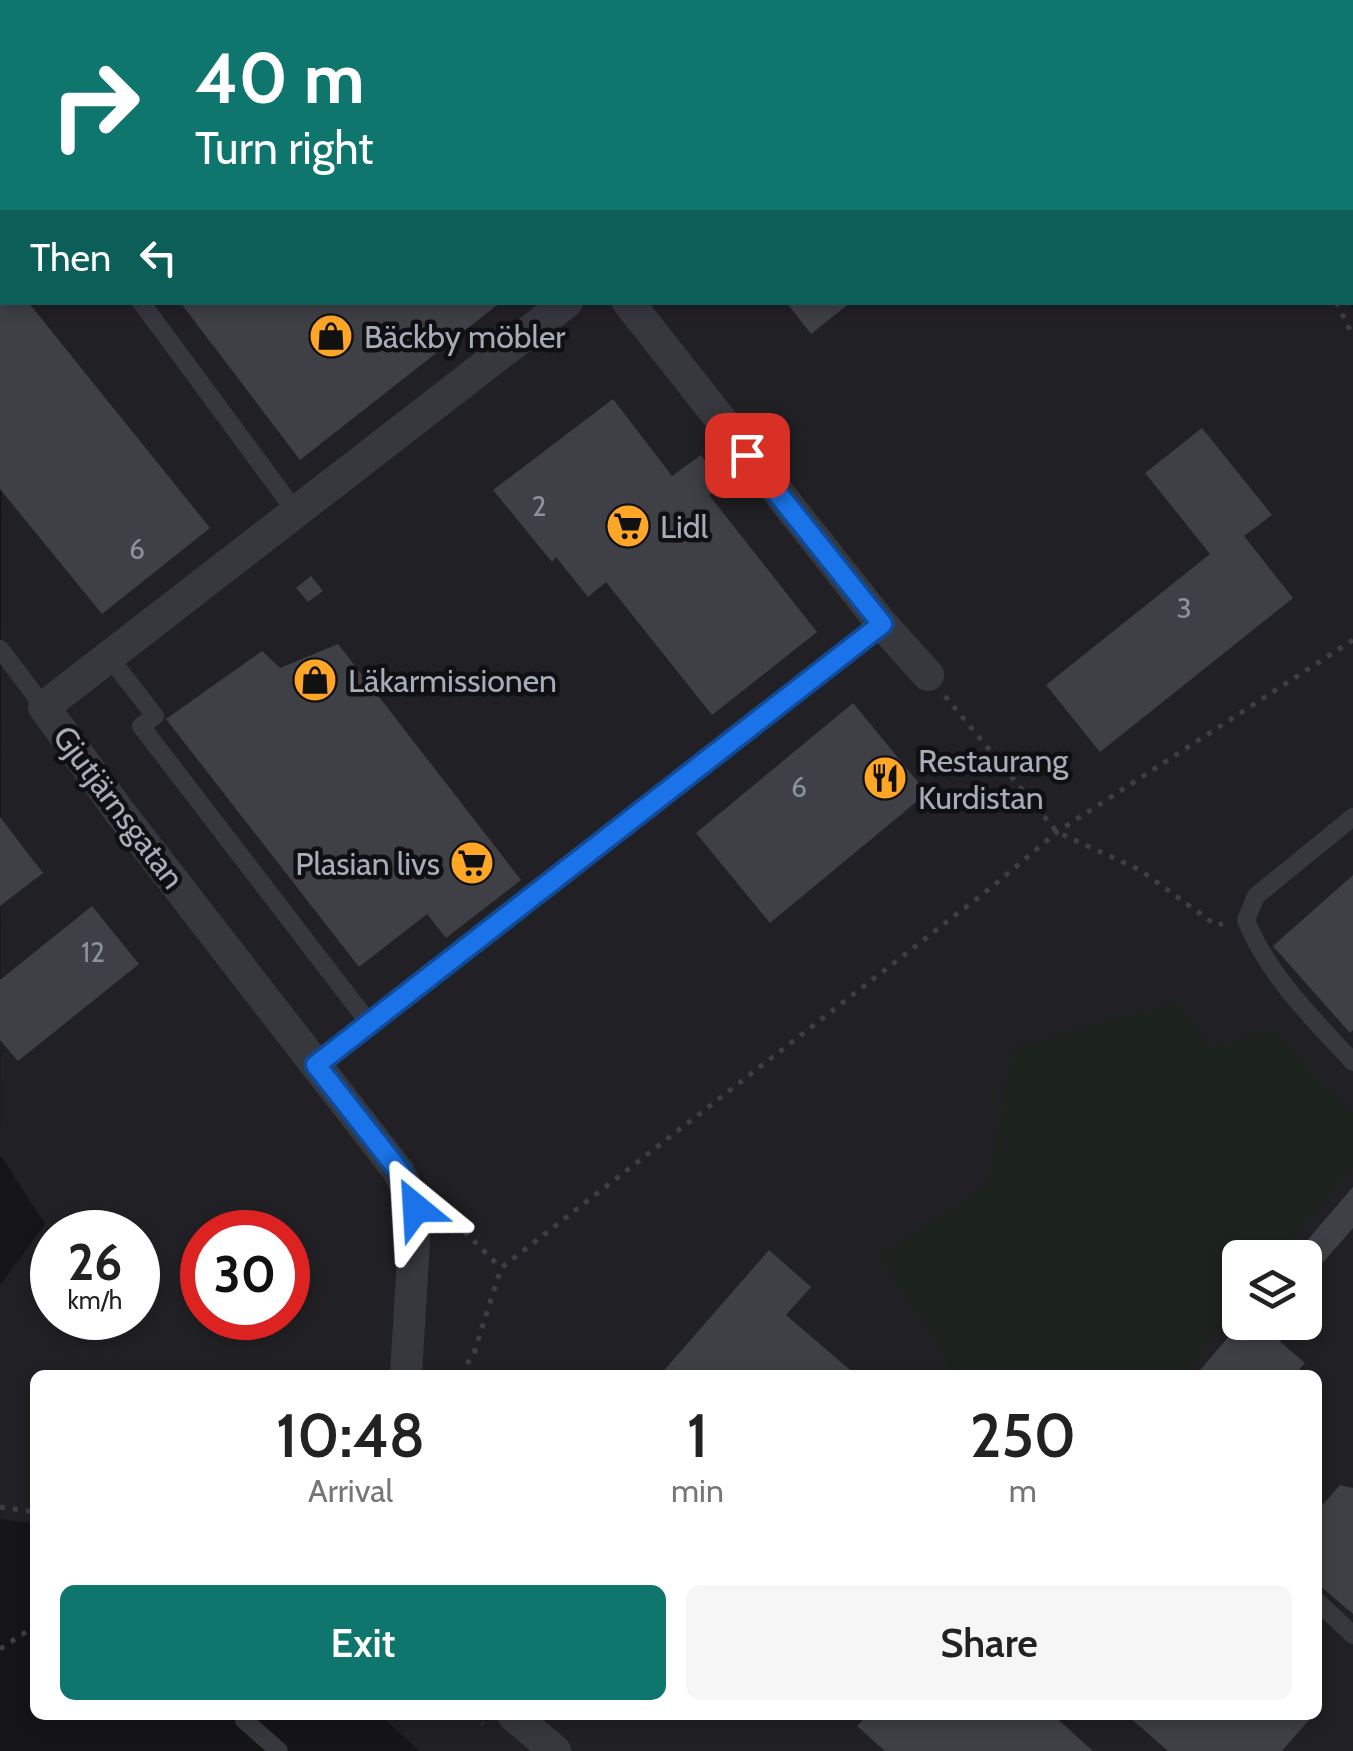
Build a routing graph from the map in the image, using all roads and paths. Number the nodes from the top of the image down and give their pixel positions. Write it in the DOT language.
graph roads {
  1 [pos="143,305"];
  2 [pos="563,305"];
  3 [pos="630,305"];
  4 [pos="1338,305"];
  5 [pos="1353,336"];
  6 [pos="296,512"];
  7 [pos="882,624"];
  8 [pos="1353,640"];
  9 [pos="109,657"];
  10 [pos="3,660"];
  11 [pos="928,675"];
  12 [pos="44,707"];
  13 [pos="1353,817"];
  14 [pos="1056,832"];
  15 [pos="1246,920"];
  16 [pos="369,1023"];
  17 [pos="1353,1062"];
  18 [pos="316,1065"];
  19 [pos="410,1196"];
  20 [pos="500,1268"];
  21 [pos="406,1370"];
  22 [pos="463,1370"];
  23 [pos="0,1507"];
  24 [pos="30,1511"];
  25 [pos="1322,1606"];
  26 [pos="30,1629"];
  27 [pos="1353,1635"];
  28 [pos="0,1649"];
  29 [pos="244,1720"];
  30 [pos="519,1720"];
  31 [pos="278,1751"];
  32 [pos="555,1751"];
  1 -- 6 [label="lane"];
  2 -- 6 [label="street, Gjutjärnsgatan"];
  3 -- 7 [label="street"];
  4 -- 5 [label="path"];
  6 -- 9 [label="street, Gjutjärnsgatan"];
  7 -- 11 [label="street"];
  7 -- 16 [label="lane"];
  8 -- 14 [label="path"];
  9 -- 12 [label="street, Gjutjärnsgatan"];
  9 -- 16 [label="lane"];
  10 -- 12 [label="lane"];
  11 -- 14 [label="path"];
  12 -- 18 [label="street, Gjutjärnsgatan"];
  13 -- 15 [label="lane"];
  14 -- 15 [label="path"];
  14 -- 20 [label="path"];
  15 -- 17 [label="lane"];
  16 -- 18 [label="lane"];
  18 -- 19 [label="street, Gjutjärnsgatan"];
  19 -- 20 [label="path"];
  19 -- 21 [label="street, Gjutjärnsgatan"];
  20 -- 22 [label="path"];
  23 -- 24 [label="path"];
  25 -- 27 [label="lane"];
  26 -- 28 [label="path"];
  29 -- 31 [label="lane"];
  30 -- 32 [label="street"];
}
